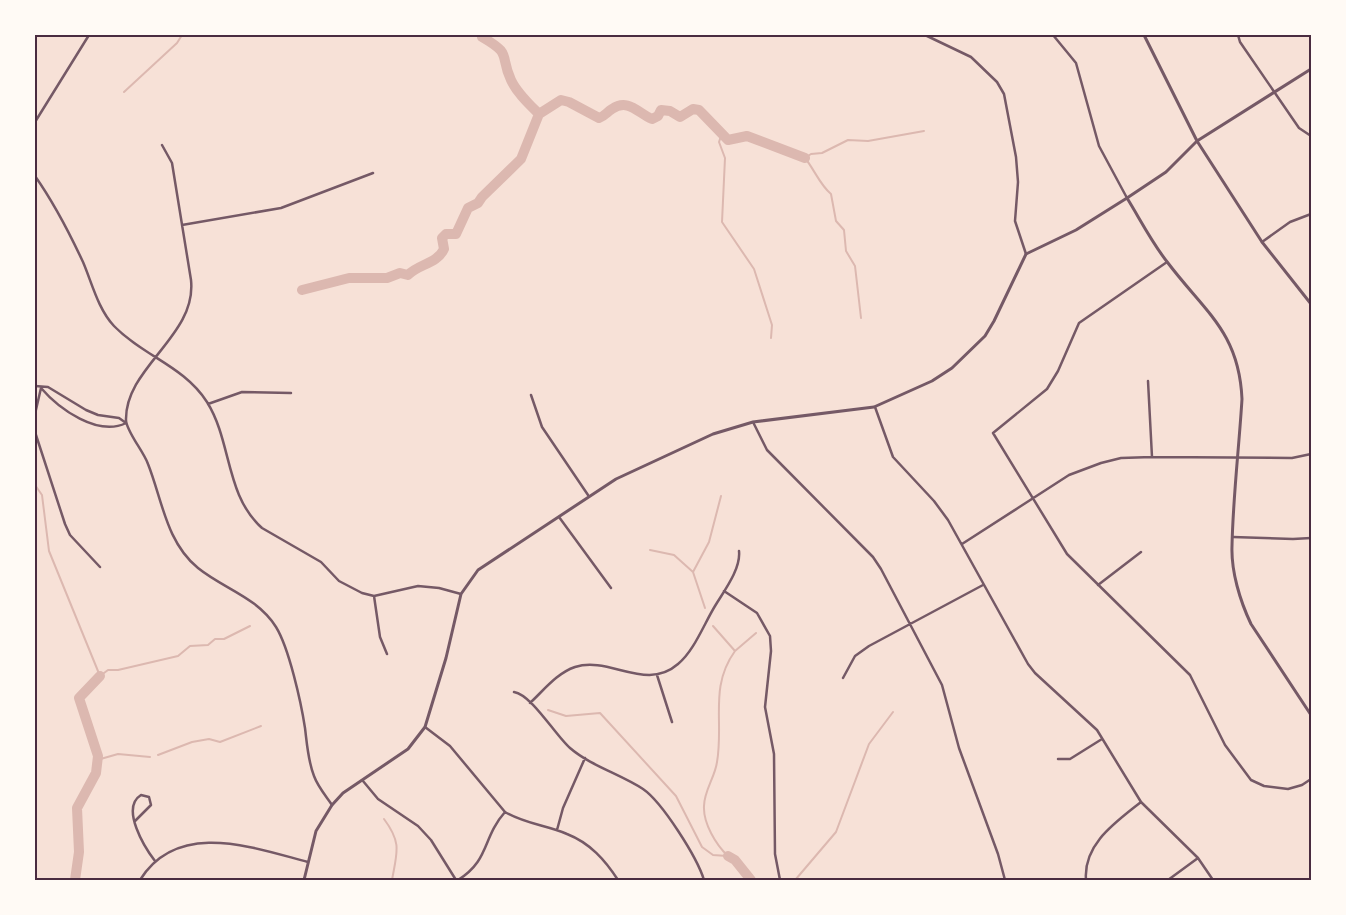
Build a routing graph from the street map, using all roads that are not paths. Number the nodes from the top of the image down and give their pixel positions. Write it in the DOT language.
graph roads {
  1 [pos="89,35"];
  2 [pos="925,35"];
  3 [pos="1053,35"];
  4 [pos="1144,35"];
  5 [pos="1238,35"];
  6 [pos="1311,69"];
  7 [pos="1274,94"];
  8 [pos="35,122"];
  9 [pos="1311,136"];
  10 [pos="1197,141"];
  11 [pos="162,145"];
  12 [pos="373,173"];
  13 [pos="35,176"];
  14 [pos="1127,198"];
  15 [pos="1311,214"];
  16 [pos="182,225"];
  17 [pos="1262,242"];
  18 [pos="1026,254"];
  19 [pos="1167,262"];
  20 [pos="1311,303"];
  21 [pos="156,359"];
  22 [pos="1148,382"];
  23 [pos="35,386"];
  24 [pos="41,388"];
  25 [pos="291,393"];
  26 [pos="531,395"];
  27 [pos="208,404"];
  28 [pos="874,407"];
  29 [pos="35,414"];
  30 [pos="753,422"];
  31 [pos="126,423"];
  32 [pos="35,432"];
  33 [pos="1311,454"];
  34 [pos="1238,456"];
  35 [pos="1152,457"];
  36 [pos="588,495"];
  37 [pos="1031,497"];
  38 [pos="559,516"];
  39 [pos="1233,537"];
  40 [pos="1311,538"];
  41 [pos="962,544"];
  42 [pos="739,551"];
  43 [pos="1141,552"];
  44 [pos="100,567"];
  45 [pos="983,585"];
  46 [pos="1098,585"];
  47 [pos="611,588"];
  48 [pos="724,591"];
  49 [pos="460,594"];
  50 [pos="374,596"];
  51 [pos="35,624"];
  52 [pos="908,624"];
  53 [pos="35,630"];
  54 [pos="386,654"];
  55 [pos="658,675"];
  56 [pos="843,678"];
  57 [pos="514,692"];
  58 [pos="530,703"];
  59 [pos="1311,715"];
  60 [pos="672,722"];
  61 [pos="425,727"];
  62 [pos="1102,739"];
  63 [pos="585,758"];
  64 [pos="1058,759"];
  65 [pos="1311,779"];
  66 [pos="363,781"];
  67 [pos="1141,802"];
  68 [pos="332,806"];
  69 [pos="505,812"];
  70 [pos="135,821"];
  71 [pos="556,830"];
  72 [pos="1198,858"];
  73 [pos="155,861"];
  74 [pos="308,862"];
  75 [pos="140,880"];
  76 [pos="304,880"];
  77 [pos="457,880"];
  78 [pos="618,880"];
  79 [pos="704,880"];
  80 [pos="780,880"];
  81 [pos="1005,880"];
  82 [pos="1086,880"];
  83 [pos="1168,880"];
  84 [pos="1213,880"];
  1 -- 8 [label="street"];
  2 -- 18 [label="street"];
  3 -- 14 [label="street"];
  4 -- 10 [label="street"];
  5 -- 7 [label="street"];
  6 -- 7 [label="street"];
  7 -- 9 [label="street"];
  7 -- 10 [label="street"];
  10 -- 14 [label="street"];
  10 -- 17 [label="street"];
  11 -- 16 [label="street"];
  12 -- 16 [label="street"];
  13 -- 21 [label="street"];
  14 -- 18 [label="street"];
  14 -- 19 [label="street"];
  15 -- 17 [label="street"];
  16 -- 21 [label="street"];
  17 -- 20 [label="street"];
  18 -- 28 [label="street"];
  19 -- 34 [label="street"];
  19 -- 37 [label="street"];
  21 -- 27 [label="street"];
  21 -- 31 [label="street"];
  22 -- 35 [label="street"];
  23 -- 24 [label="street"];
  24 -- 29 [label="street"];
  24 -- 31 [label="street"];
  24 -- 31 [label="street"];
  25 -- 27 [label="street"];
  26 -- 36 [label="street"];
  27 -- 50 [label="street"];
  28 -- 30 [label="street"];
  28 -- 41 [label="street"];
  30 -- 36 [label="street"];
  30 -- 52 [label="street"];
  31 -- 68 [label="street"];
  32 -- 44 [label="street"];
  33 -- 34 [label="street"];
  34 -- 35 [label="street"];
  34 -- 39 [label="street"];
  35 -- 37 [label="street"];
  36 -- 38 [label="street"];
  37 -- 41 [label="street"];
  37 -- 46 [label="street"];
  38 -- 47 [label="street"];
  38 -- 49 [label="street"];
  39 -- 40 [label="street"];
  39 -- 59 [label="street"];
  41 -- 45 [label="street"];
  42 -- 48 [label="street"];
  43 -- 46 [label="street"];
  45 -- 52 [label="street"];
  45 -- 62 [label="street"];
  46 -- 65 [label="street"];
  48 -- 55 [label="street"];
  48 -- 80 [label="street"];
  49 -- 50 [label="street"];
  49 -- 61 [label="street"];
  50 -- 54 [label="street"];
  51 -- 53 [label="street"];
  52 -- 56 [label="street"];
  52 -- 81 [label="street"];
  55 -- 58 [label="street"];
  55 -- 60 [label="street"];
  57 -- 58 [label="street"];
  58 -- 63 [label="street"];
  61 -- 66 [label="street"];
  61 -- 69 [label="street"];
  62 -- 64 [label="street"];
  62 -- 67 [label="street"];
  63 -- 71 [label="street"];
  63 -- 79 [label="street"];
  66 -- 68 [label="street"];
  66 -- 77 [label="street"];
  67 -- 72 [label="street"];
  67 -- 82 [label="street"];
  68 -- 74 [label="street"];
  69 -- 71 [label="street"];
  69 -- 77 [label="street"];
  70 -- 70 [label="street"];
  70 -- 73 [label="street"];
  71 -- 78 [label="street"];
  72 -- 83 [label="street"];
  72 -- 84 [label="street"];
  73 -- 74 [label="street"];
  73 -- 75 [label="street"];
  74 -- 76 [label="street"];
}
